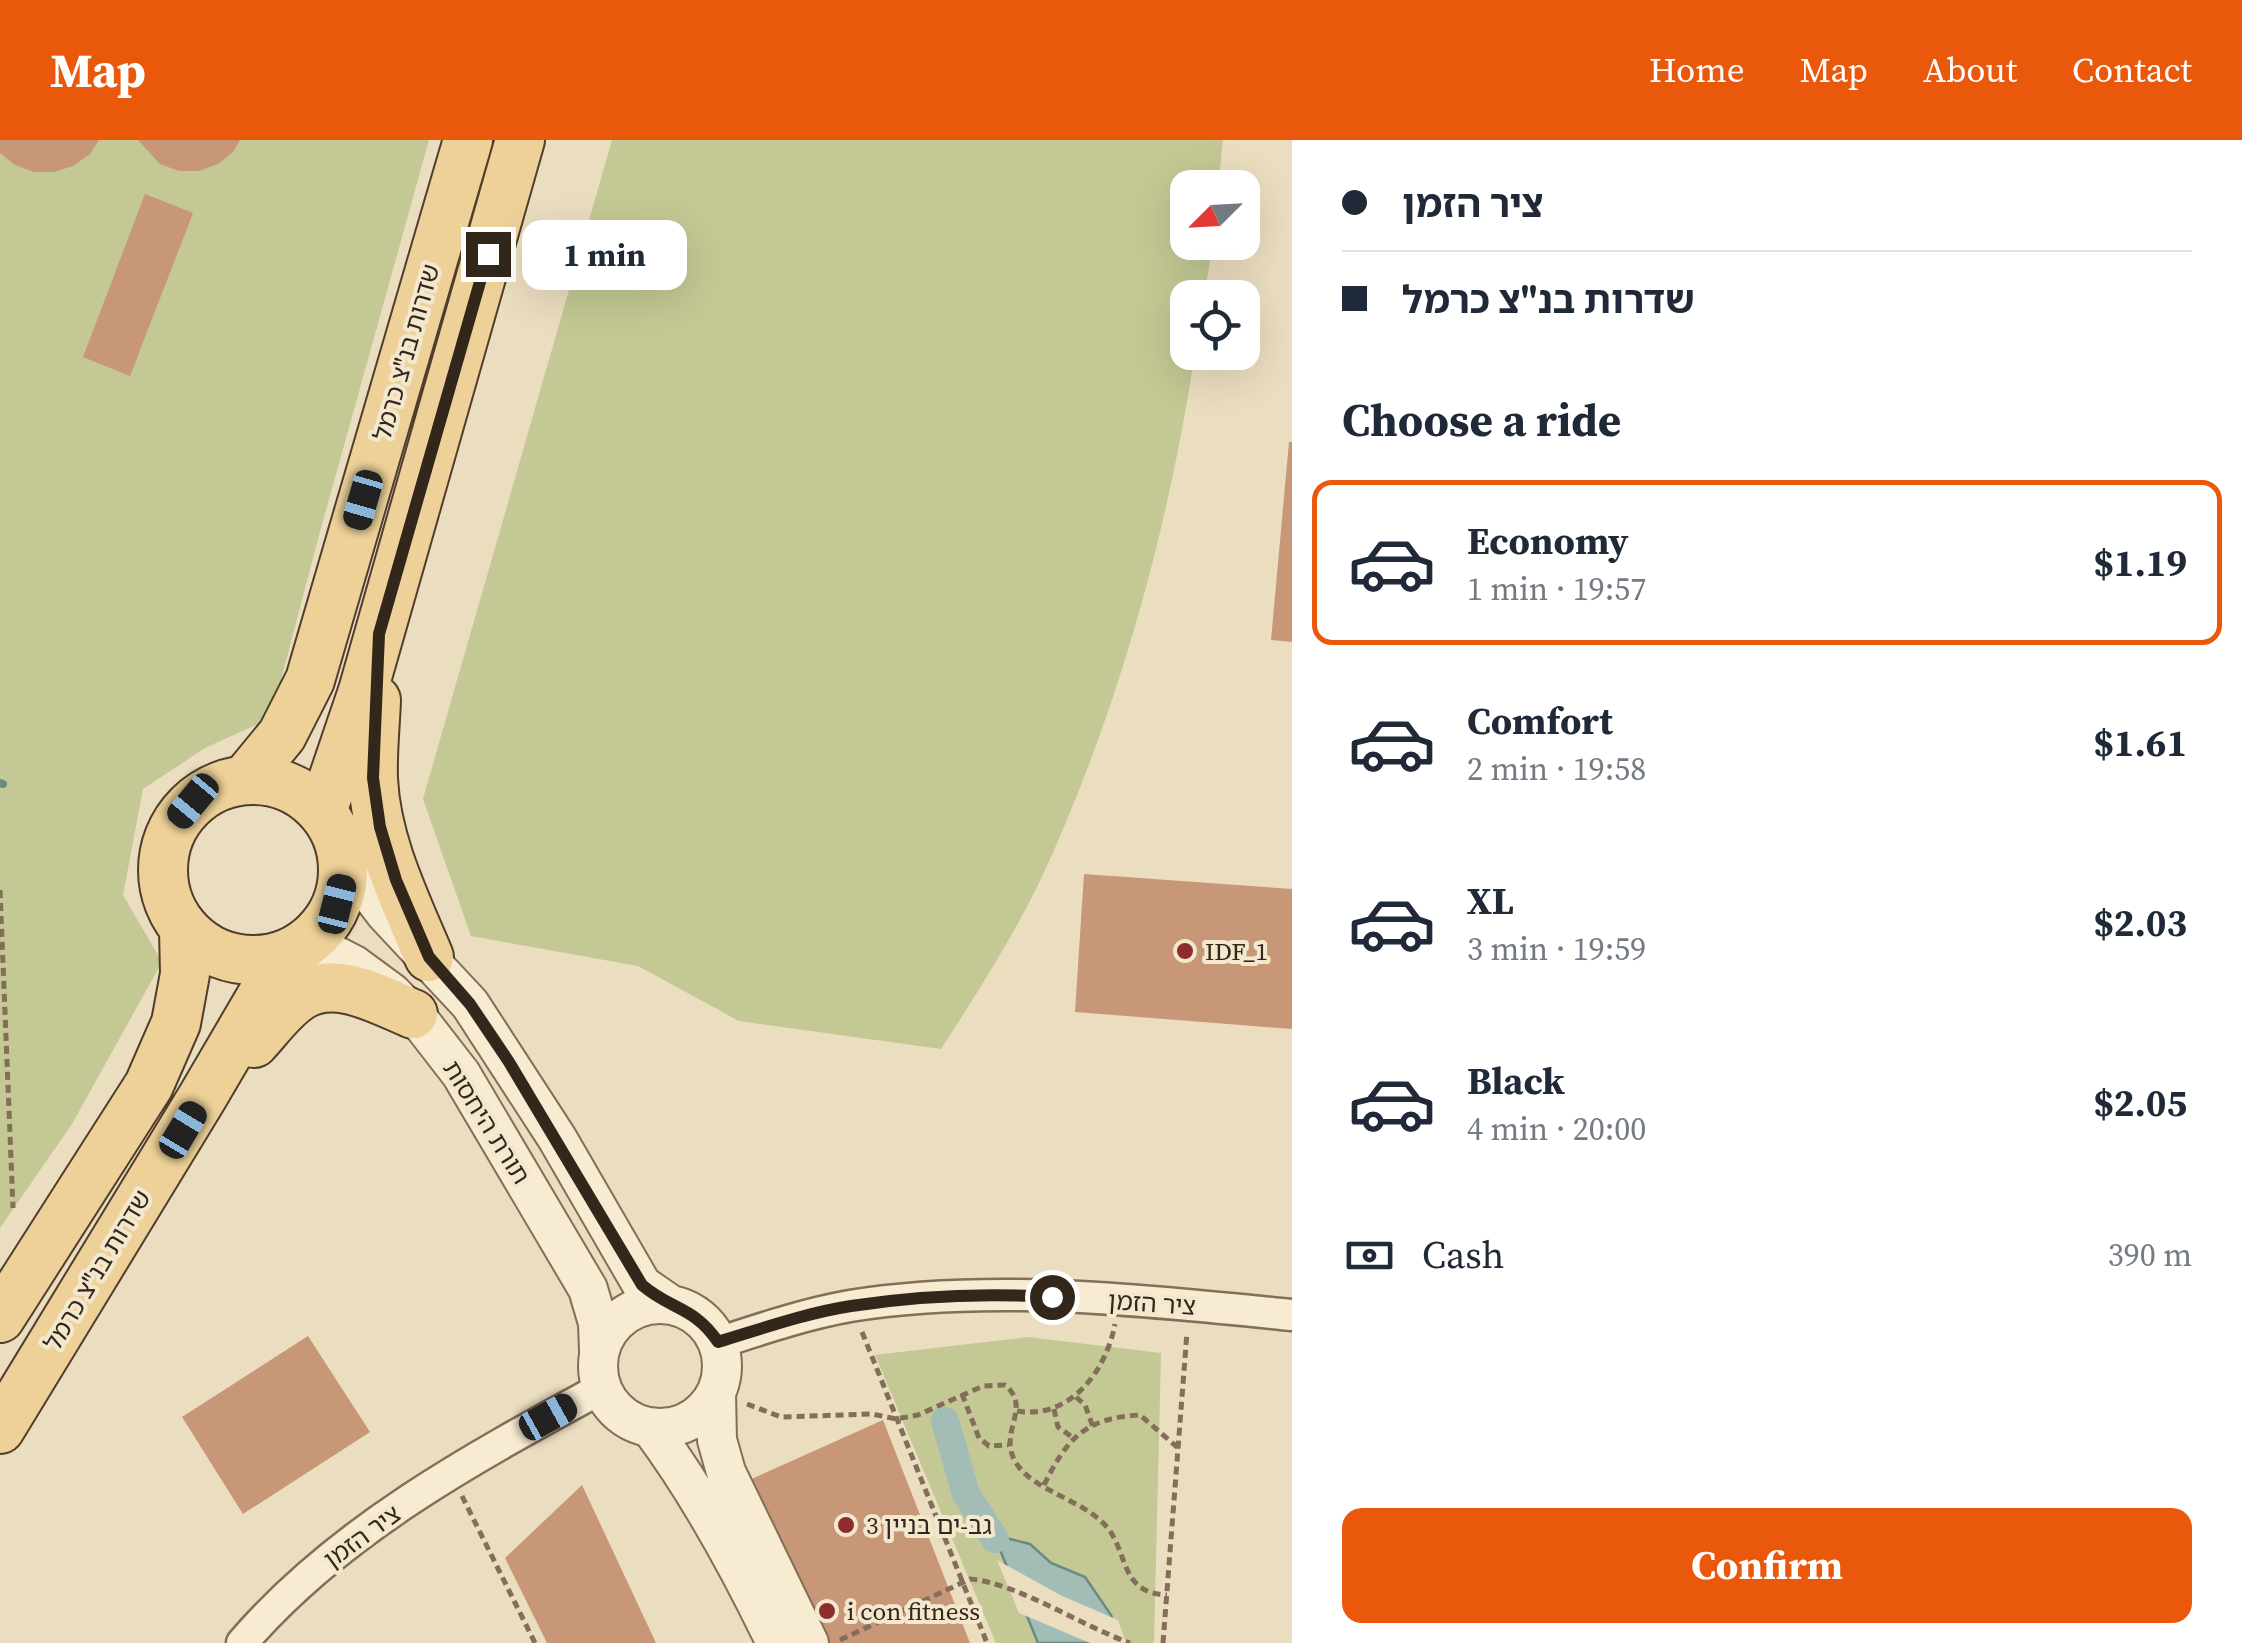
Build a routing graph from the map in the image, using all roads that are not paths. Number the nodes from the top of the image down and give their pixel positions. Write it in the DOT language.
graph roads {
  1 [pos="468,140"];
  2 [pos="520,140"];
  3 [pos="379,634"];
  4 [pos="245,780"];
  5 [pos="322,812"];
  6 [pos="342,856"];
  7 [pos="184,930"];
  8 [pos="297,948"];
  9 [pos="429,957"];
  10 [pos="413,1014"];
  11 [pos="203,1096"];
  12 [pos="671,1304"];
  13 [pos="1292,1314"];
  14 [pos="0,1318"];
  15 [pos="718,1342"];
  16 [pos="601,1369"];
  17 [pos="716,1393"];
  18 [pos="650,1427"];
  19 [pos="0,1429"];
  20 [pos="242,1643"];
  21 [pos="776,1643"];
  22 [pos="809,1643"];
  1 -- 4 [label="main road, שדרות בנ\"צ כרמל"];
  2 -- 3 [label="main road, שדרות בנ\"צ כרמל"];
  3 -- 5 [label="main road, שדרות בנ\"צ כרמל"];
  3 -- 9 [label="main road"];
  4 -- 5 [label="main road"];
  4 -- 7 [label="main road"];
  5 -- 6 [label="main road"];
  6 -- 8 [label="main road"];
  6 -- 9 [label="street, תורת היחסות"];
  7 -- 8 [label="main road"];
  7 -- 14 [label="main road"];
  8 -- 10 [label="street, תורת היחסות"];
  8 -- 11 [label="main road, שדרות בנ\"צ כרמל"];
  9 -- 12 [label="street, תורת היחסות"];
  10 -- 11 [label="main road"];
  10 -- 16 [label="street, תורת היחסות"];
  11 -- 19 [label="main road, שדרות בנ\"צ כרמל"];
  12 -- 15 [label="street"];
  12 -- 16 [label="street"];
  13 -- 15 [label="street, ציר הזמן"];
  15 -- 17 [label="street"];
  16 -- 18 [label="street"];
  16 -- 20 [label="street, ציר הזמן"];
  17 -- 18 [label="street"];
  17 -- 22 [label="street"];
  18 -- 21 [label="street"];
}
